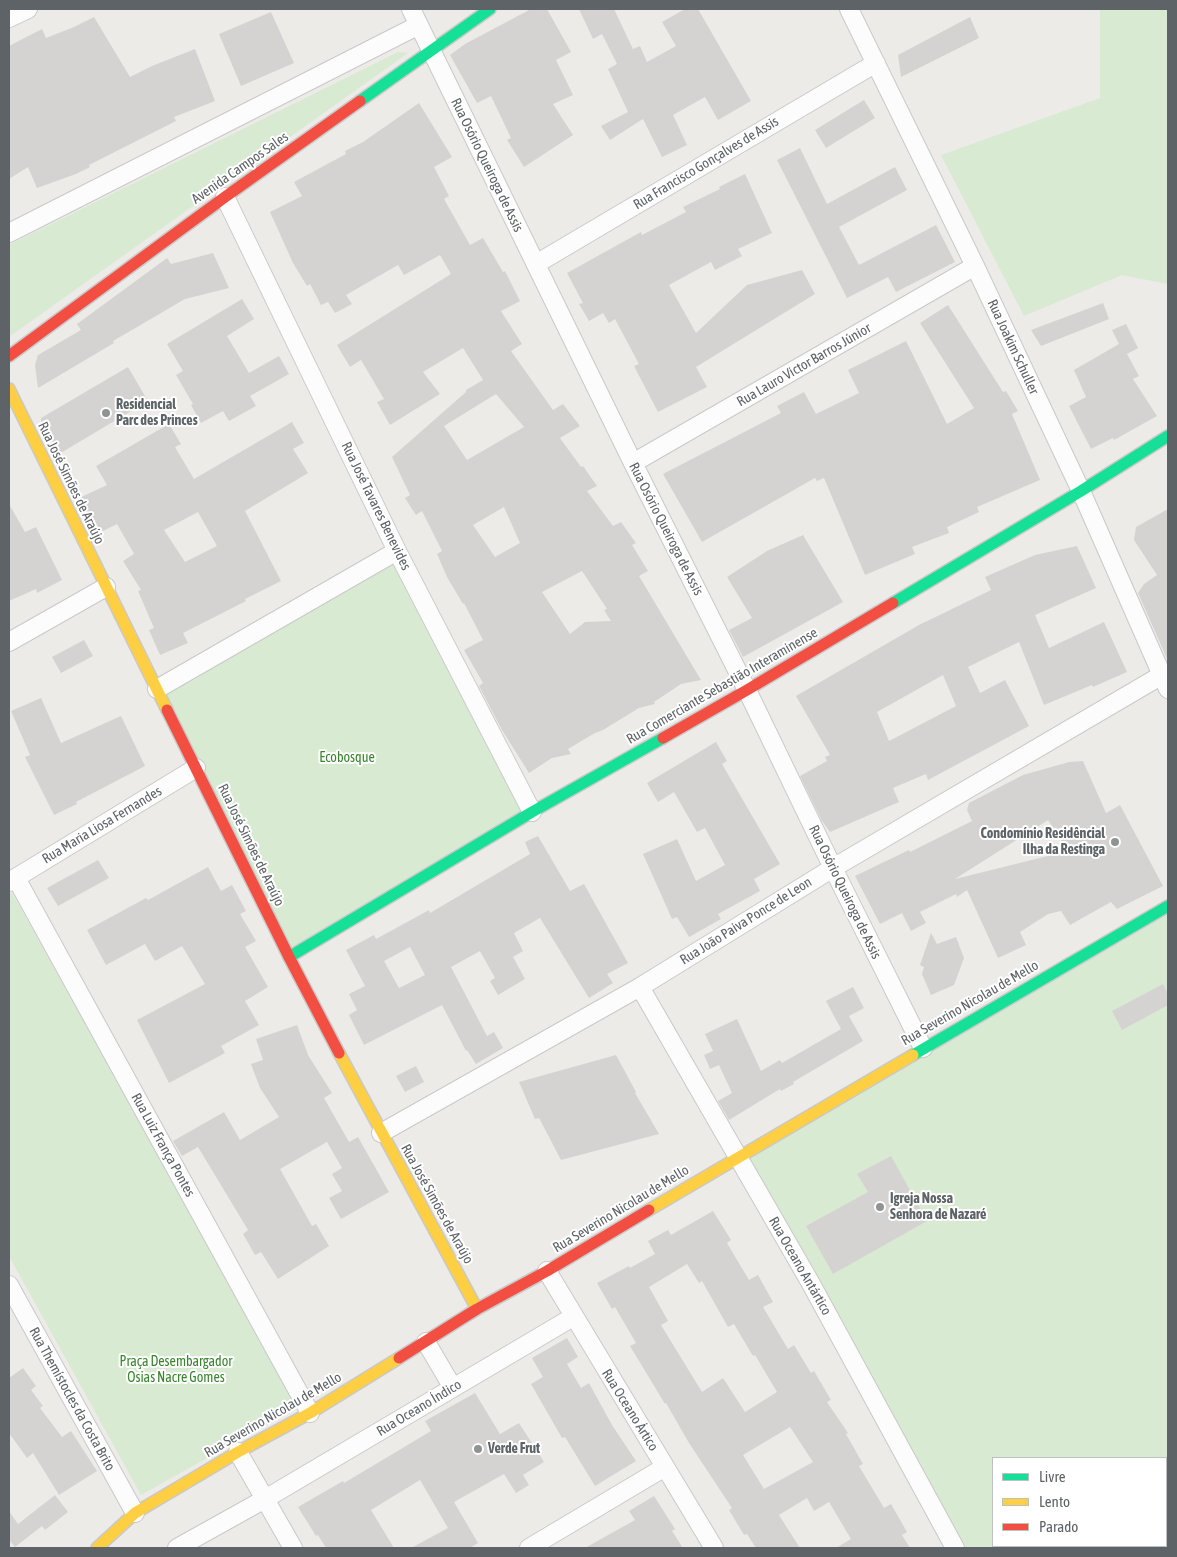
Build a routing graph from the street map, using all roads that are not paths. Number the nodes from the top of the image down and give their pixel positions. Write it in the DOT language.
graph roads {
  1 [pos="28,9"];
  2 [pos="410,9"];
  3 [pos="490,9"];
  4 [pos="849,9"];
  5 [pos="9,18"];
  6 [pos="419,25"];
  7 [pos="431,52"];
  8 [pos="876,63"];
  9 [pos="225,196"];
  10 [pos="9,233"];
  11 [pos="536,264"];
  12 [pos="975,266"];
  13 [pos="9,356"];
  14 [pos="9,389"];
  15 [pos="1168,436"];
  16 [pos="633,463"];
  17 [pos="1080,491"];
  18 [pos="397,551"];
  19 [pos="106,587"];
  20 [pos="9,642"];
  21 [pos="1165,682"];
  22 [pos="158,689"];
  23 [pos="747,690"];
  24 [pos="196,768"];
  25 [pos="532,812"];
  26 [pos="832,868"];
  27 [pos="12,880"];
  28 [pos="1168,906"];
  29 [pos="290,958"];
  30 [pos="640,986"];
  31 [pos="923,1048"];
  32 [pos="381,1133"];
  33 [pos="737,1157"];
  34 [pos="547,1271"];
  35 [pos="9,1285"];
  36 [pos="477,1309"];
  37 [pos="573,1317"];
  38 [pos="426,1342"];
  39 [pos="453,1388"];
  40 [pos="310,1413"];
  41 [pos="238,1452"];
  42 [pos="665,1466"];
  43 [pos="265,1499"];
  44 [pos="135,1513"];
  45 [pos="97,1548"];
  46 [pos="177,1548"];
  47 [pos="294,1548"];
  48 [pos="529,1548"];
  49 [pos="714,1548"];
  50 [pos="955,1548"];
  1 -- 5 [label="street"];
  2 -- 6 [label="street, Rua Osório Queiroga de Assis"];
  3 -- 7 [label="street, Avenida Campos Sales"];
  4 -- 8 [label="street, Rua Joakim Schuller"];
  6 -- 7 [label="street, Rua Osório Queiroga de Assis"];
  6 -- 10 [label="street"];
  7 -- 9 [label="street, Avenida Campos Sales"];
  7 -- 11 [label="street, Rua Osório Queiroga de Assis"];
  8 -- 11 [label="street, Rua Francisco Gonçalves de Assis"];
  8 -- 12 [label="street, Rua Joakim Schuller"];
  9 -- 13 [label="street, Avenida Campos Sales"];
  9 -- 18 [label="street, Rua José Tavares Benevides"];
  11 -- 16 [label="street, Rua Osório Queiroga de Assis"];
  12 -- 16 [label="street, Rua Lauro Victor Barros Júnior"];
  12 -- 17 [label="street, Rua Joakim Schuller"];
  14 -- 19 [label="street, Rua José Simões de Araújo"];
  15 -- 17 [label="street, Rua Comerciante Sebastião Interaminense"];
  16 -- 23 [label="street, Rua Osório Queiroga de Assis"];
  17 -- 21 [label="street, Rua Joakim Schuller"];
  17 -- 23 [label="street, Rua Comerciante Sebastião Interaminense"];
  18 -- 22 [label="street"];
  18 -- 25 [label="street, Rua José Tavares Benevides"];
  19 -- 20 [label="street"];
  19 -- 22 [label="street, Rua José Simões de Araújo"];
  21 -- 26 [label="street, Rua João Paiva Ponce de Leon"];
  22 -- 24 [label="street, Rua José Simões de Araújo"];
  23 -- 25 [label="street, Rua Comerciante Sebastião Interaminense"];
  23 -- 26 [label="street, Rua Osório Queiroga de Assis"];
  24 -- 27 [label="street, Rua Maria Liosa Fernandes"];
  24 -- 29 [label="street, Rua José Simões de Araújo"];
  25 -- 29 [label="street, Rua Comerciante Sebastião Interaminense"];
  26 -- 30 [label="street, Rua João Paiva Ponce de Leon"];
  26 -- 31 [label="street, Rua Osório Queiroga de Assis"];
  27 -- 40 [label="street, Rua Luiz França Pontes"];
  28 -- 31 [label="street, Rua Severino Nicolau de Mello"];
  29 -- 32 [label="street, Rua José Simões de Araújo"];
  30 -- 32 [label="street, Rua João Paiva Ponce de Leon"];
  30 -- 33 [label="street, Rua Oceano Antártico"];
  31 -- 33 [label="street, Rua Severino Nicolau de Mello"];
  32 -- 36 [label="street, Rua José Simões de Araújo"];
  33 -- 34 [label="street, Rua Severino Nicolau de Mello"];
  33 -- 50 [label="street, Rua Oceano Antártico"];
  34 -- 36 [label="street, Rua Severino Nicolau de Mello"];
  34 -- 37 [label="street, Rua Oceano Ártico"];
  35 -- 44 [label="street, Rua Themístocles da Costa Brito"];
  36 -- 38 [label="street, Rua Severino Nicolau de Mello"];
  37 -- 39 [label="street, Rua Oceano Índico"];
  37 -- 42 [label="street, Rua Oceano Ártico"];
  38 -- 39 [label="street"];
  38 -- 40 [label="street, Rua Severino Nicolau de Mello"];
  39 -- 43 [label="street, Rua Oceano Índico"];
  40 -- 41 [label="street, Rua Severino Nicolau de Mello"];
  41 -- 43 [label="street"];
  41 -- 44 [label="street, Rua Severino Nicolau de Mello"];
  42 -- 48 [label="street"];
  42 -- 49 [label="street, Rua Oceano Ártico"];
  43 -- 46 [label="street, Rua Oceano Índico"];
  43 -- 47 [label="street"];
  44 -- 45 [label="street, Rua Severino Nicolau de Mello"];
}
